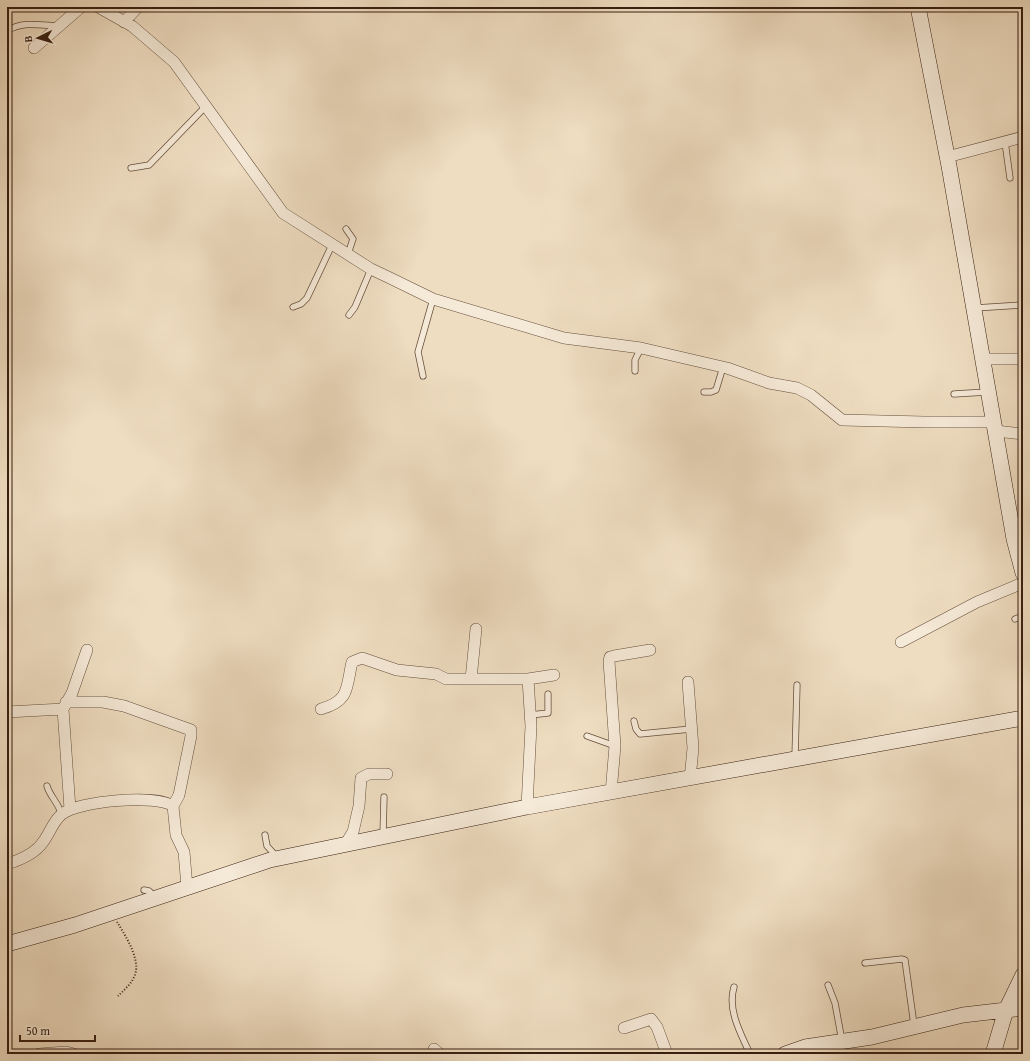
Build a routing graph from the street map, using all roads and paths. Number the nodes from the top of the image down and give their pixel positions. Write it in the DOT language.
graph roads {
  1 [pos="81,7"];
  2 [pos="98,7"];
  3 [pos="138,7"];
  4 [pos="918,7"];
  5 [pos="124,22"];
  6 [pos="60,26"];
  7 [pos="7,31"];
  8 [pos="34,48"];
  9 [pos="206,106"];
  10 [pos="1023,137"];
  11 [pos="1005,142"];
  12 [pos="947,157"];
  13 [pos="132,168"];
  14 [pos="1010,178"];
  15 [pos="346,228"];
  16 [pos="332,245"];
  17 [pos="348,254"];
  18 [pos="371,269"];
  19 [pos="433,299"];
  20 [pos="1021,305"];
  21 [pos="293,307"];
  22 [pos="974,308"];
  23 [pos="349,315"];
  24 [pos="641,348"];
  25 [pos="983,359"];
  26 [pos="1023,359"];
  27 [pos="723,367"];
  28 [pos="635,371"];
  29 [pos="423,376"];
  30 [pos="704,392"];
  31 [pos="989,392"];
  32 [pos="954,394"];
  33 [pos="995,426"];
  34 [pos="1023,434"];
  35 [pos="1019,540"];
  36 [pos="1023,573"];
  37 [pos="1023,582"];
  38 [pos="1023,616"];
  39 [pos="1015,619"];
  40 [pos="476,629"];
  41 [pos="901,642"];
  42 [pos="87,650"];
  43 [pos="650,650"];
  44 [pos="554,675"];
  45 [pos="471,679"];
  46 [pos="528,679"];
  47 [pos="688,682"];
  48 [pos="797,686"];
  49 [pos="548,694"];
  50 [pos="64,705"];
  51 [pos="321,709"];
  52 [pos="7,712"];
  53 [pos="530,715"];
  54 [pos="1023,718"];
  55 [pos="634,721"];
  56 [pos="691,729"];
  57 [pos="587,736"];
  58 [pos="615,746"];
  59 [pos="795,759"];
  60 [pos="387,774"];
  61 [pos="690,779"];
  62 [pos="47,786"];
  63 [pos="612,793"];
  64 [pos="384,797"];
  65 [pos="173,806"];
  66 [pos="527,807"];
  67 [pos="65,812"];
  68 [pos="265,835"];
  69 [pos="383,838"];
  70 [pos="345,845"];
  71 [pos="278,859"];
  72 [pos="7,864"];
  73 [pos="187,887"];
  74 [pos="112,913"];
  75 [pos="7,944"];
  76 [pos="865,963"];
  77 [pos="1023,975"];
  78 [pos="828,985"];
  79 [pos="734,987"];
  80 [pos="118,996"];
  81 [pos="1023,1008"];
  82 [pos="1006,1010"];
  83 [pos="914,1026"];
  84 [pos="624,1028"];
  85 [pos="842,1042"];
  86 [pos="39,1054"];
  87 [pos="74,1054"];
  88 [pos="667,1054"];
  89 [pos="750,1054"];
  90 [pos="784,1054"];
  91 [pos="993,1054"];
  1 -- 6 [label="street"];
  2 -- 5 [label="street"];
  3 -- 5 [label="street"];
  4 -- 12 [label="street"];
  5 -- 9 [label="street"];
  6 -- 7 [label="lane"];
  6 -- 8 [label="street"];
  9 -- 13 [label="lane"];
  9 -- 16 [label="street"];
  10 -- 11 [label="street"];
  11 -- 12 [label="street"];
  11 -- 14 [label="lane"];
  12 -- 22 [label="street"];
  15 -- 17 [label="lane"];
  16 -- 17 [label="street"];
  16 -- 21 [label="lane"];
  17 -- 18 [label="street"];
  18 -- 19 [label="street"];
  18 -- 23 [label="lane"];
  19 -- 24 [label="street"];
  19 -- 29 [label="lane"];
  20 -- 22 [label="lane"];
  22 -- 25 [label="street"];
  24 -- 27 [label="street"];
  24 -- 28 [label="lane"];
  25 -- 26 [label="street"];
  25 -- 31 [label="street"];
  27 -- 30 [label="lane"];
  27 -- 33 [label="street"];
  31 -- 32 [label="lane"];
  31 -- 33 [label="street"];
  33 -- 34 [label="street"];
  33 -- 35 [label="street"];
  35 -- 36 [label="street"];
  37 -- 41 [label="street"];
  38 -- 39 [label="lane"];
  40 -- 45 [label="street"];
  42 -- 50 [label="street"];
  43 -- 58 [label="street"];
  44 -- 46 [label="street"];
  45 -- 46 [label="street"];
  45 -- 51 [label="street"];
  46 -- 53 [label="street"];
  47 -- 56 [label="street"];
  48 -- 59 [label="lane"];
  49 -- 53 [label="lane"];
  50 -- 52 [label="street"];
  50 -- 65 [label="street"];
  50 -- 67 [label="street"];
  53 -- 66 [label="street"];
  54 -- 59 [label="street"];
  55 -- 56 [label="lane"];
  56 -- 61 [label="street"];
  57 -- 58 [label="lane"];
  58 -- 63 [label="street"];
  59 -- 61 [label="street"];
  60 -- 70 [label="street"];
  61 -- 63 [label="street"];
  62 -- 67 [label="lane"];
  63 -- 66 [label="street"];
  64 -- 69 [label="lane"];
  65 -- 67 [label="street"];
  65 -- 73 [label="street"];
  66 -- 69 [label="street"];
  67 -- 72 [label="street"];
  68 -- 71 [label="lane"];
  69 -- 70 [label="street"];
  70 -- 71 [label="street"];
  71 -- 73 [label="street"];
  73 -- 74 [label="street"];
  74 -- 75 [label="street"];
  74 -- 80 [label="path"];
  76 -- 83 [label="lane"];
  77 -- 82 [label="street"];
  78 -- 85 [label="lane"];
  79 -- 89 [label="lane"];
  81 -- 82 [label="street"];
  82 -- 83 [label="street"];
  82 -- 91 [label="street"];
  83 -- 85 [label="street"];
  84 -- 88 [label="street"];
  85 -- 90 [label="street"];
  86 -- 87 [label="street"];
}
